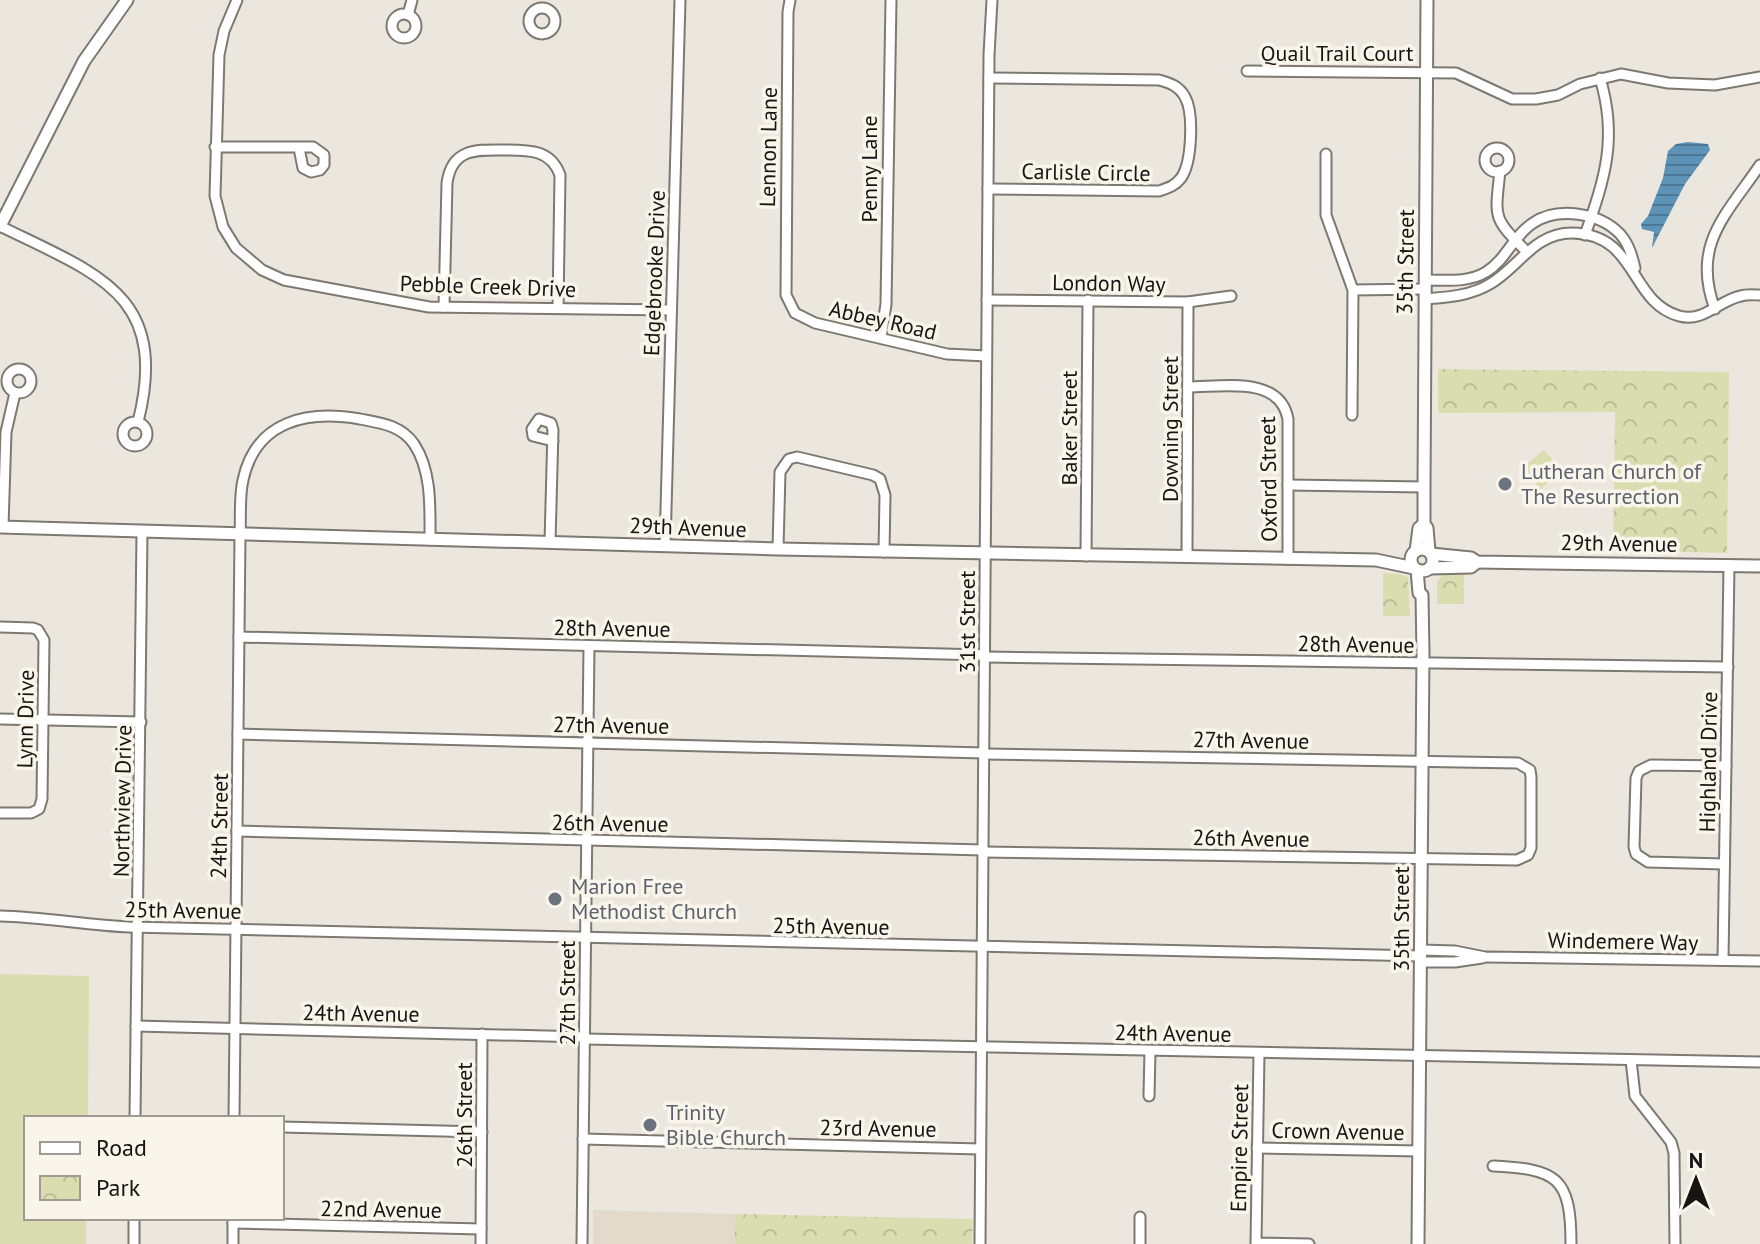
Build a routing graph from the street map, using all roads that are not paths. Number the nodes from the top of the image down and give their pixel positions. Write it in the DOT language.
graph roads {
  1 [pos="127,0"];
  2 [pos="237,0"];
  3 [pos="412,0"];
  4 [pos="525,0"];
  5 [pos="680,0"];
  6 [pos="790,0"];
  7 [pos="891,0"];
  8 [pos="992,0"];
  9 [pos="1427,0"];
  10 [pos="534,11"];
  11 [pos="408,15"];
  12 [pos="1247,71"];
  13 [pos="1427,71"];
  14 [pos="1760,77"];
  15 [pos="989,78"];
  16 [pos="1600,78"];
  17 [pos="215,147"];
  18 [pos="299,148"];
  19 [pos="1326,154"];
  20 [pos="1760,165"];
  21 [pos="1500,171"];
  22 [pos="988,189"];
  23 [pos="1592,217"];
  24 [pos="0,226"];
  25 [pos="1585,235"];
  26 [pos="1514,239"];
  27 [pos="1526,251"];
  28 [pos="1638,279"];
  29 [pos="1425,289"];
  30 [pos="1353,290"];
  31 [pos="786,295"];
  32 [pos="1760,295"];
  33 [pos="1231,296"];
  34 [pos="987,300"];
  35 [pos="1088,300"];
  36 [pos="1188,302"];
  37 [pos="444,307"];
  38 [pos="558,308"];
  39 [pos="1715,309"];
  40 [pos="671,310"];
  41 [pos="881,338"];
  42 [pos="986,356"];
  43 [pos="1188,387"];
  44 [pos="15,393"];
  45 [pos="1352,415"];
  46 [pos="138,422"];
  47 [pos="553,441"];
  48 [pos="1288,485"];
  49 [pos="1424,487"];
  50 [pos="1,527"];
  51 [pos="142,533"];
  52 [pos="240,535"];
  53 [pos="430,540"];
  54 [pos="550,542"];
  55 [pos="665,546"];
  56 [pos="778,549"];
  57 [pos="884,552"];
  58 [pos="1422,553"];
  59 [pos="985,554"];
  60 [pos="1086,556"];
  61 [pos="1187,557"];
  62 [pos="1288,559"];
  63 [pos="1376,560"];
  64 [pos="1477,562"];
  65 [pos="1729,565"];
  66 [pos="1760,566"];
  67 [pos="1422,569"];
  68 [pos="0,627"];
  69 [pos="239,637"];
  70 [pos="589,646"];
  71 [pos="985,656"];
  72 [pos="1423,664"];
  73 [pos="1728,667"];
  74 [pos="0,719"];
  75 [pos="43,720"];
  76 [pos="141,722"];
  77 [pos="238,734"];
  78 [pos="587,743"];
  79 [pos="984,753"];
  80 [pos="1423,761"];
  81 [pos="1726,766"];
  82 [pos="0,813"];
  83 [pos="237,831"];
  84 [pos="587,840"];
  85 [pos="983,851"];
  86 [pos="1422,859"];
  87 [pos="1724,864"];
  88 [pos="0,916"];
  89 [pos="137,927"];
  90 [pos="236,929"];
  91 [pos="585,938"];
  92 [pos="982,947"];
  93 [pos="1421,956"];
  94 [pos="1723,960"];
  95 [pos="1760,961"];
  96 [pos="136,1026"];
  97 [pos="235,1028"];
  98 [pos="482,1034"];
  99 [pos="585,1038"];
  100 [pos="981,1048"];
  101 [pos="1150,1051"];
  102 [pos="1259,1053"];
  103 [pos="1420,1055"];
  104 [pos="1631,1060"];
  105 [pos="1760,1062"];
  106 [pos="1149,1096"];
  107 [pos="135,1116"];
  108 [pos="234,1116"];
  109 [pos="284,1127"];
  110 [pos="482,1132"];
  111 [pos="583,1139"];
  112 [pos="1257,1148"];
  113 [pos="980,1149"];
  114 [pos="1419,1151"];
  115 [pos="1493,1166"];
  116 [pos="1140,1217"];
  117 [pos="134,1220"];
  118 [pos="233,1220"];
  119 [pos="481,1229"];
  120 [pos="1256,1243"];
  121 [pos="134,1244"];
  122 [pos="233,1244"];
  123 [pos="481,1244"];
  124 [pos="582,1244"];
  125 [pos="980,1244"];
  126 [pos="1140,1244"];
  127 [pos="1309,1244"];
  128 [pos="1418,1244"];
  129 [pos="1571,1244"];
  130 [pos="1675,1244"];
  1 -- 24 [label="street"];
  2 -- 17 [label="street, Pebble Creek Drive"];
  3 -- 11 [label="street"];
  4 -- 10 [label="street"];
  5 -- 40 [label="street, Edgebrooke Drive"];
  6 -- 31 [label="street, Lennon Lane"];
  7 -- 41 [label="street, Penny Lane"];
  8 -- 15 [label="street, 31st Street"];
  9 -- 13 [label="street, 35th Street"];
  12 -- 13 [label="street, Quail Trail Court"];
  13 -- 16 [label="street, Quail Trail Court"];
  13 -- 29 [label="street, 35th Street"];
  14 -- 16 [label="street"];
  15 -- 22 [label="street, 31st Street"];
  15 -- 22 [label="street, Carlisle Circle"];
  16 -- 23 [label="street"];
  17 -- 18 [label="street"];
  17 -- 37 [label="street, Pebble Creek Drive"];
  19 -- 30 [label="street"];
  20 -- 39 [label="street"];
  21 -- 26 [label="street"];
  22 -- 34 [label="street, 31st Street"];
  23 -- 25 [label="street"];
  23 -- 26 [label="street"];
  23 -- 28 [label="street"];
  24 -- 46 [label="street"];
  25 -- 27 [label="street"];
  25 -- 28 [label="street"];
  26 -- 27 [label="street"];
  26 -- 29 [label="street"];
  27 -- 29 [label="street"];
  28 -- 39 [label="street"];
  29 -- 30 [label="street"];
  29 -- 49 [label="street, 35th Street"];
  30 -- 45 [label="street"];
  31 -- 41 [label="street, Abbey Road"];
  32 -- 39 [label="street"];
  33 -- 36 [label="street, London Way"];
  34 -- 35 [label="street, London Way"];
  34 -- 42 [label="street, 31st Street"];
  35 -- 36 [label="street, London Way"];
  35 -- 60 [label="street, Baker Street"];
  36 -- 43 [label="street, Downing Street"];
  37 -- 38 [label="street, Pebble Creek Drive"];
  37 -- 38 [label="street"];
  38 -- 40 [label="street, Pebble Creek Drive"];
  40 -- 55 [label="street, Edgebrooke Drive"];
  41 -- 42 [label="street, Abbey Road"];
  42 -- 59 [label="street, 31st Street"];
  43 -- 48 [label="street, Oxford Street"];
  43 -- 61 [label="street, Downing Street"];
  44 -- 50 [label="street"];
  47 -- 54 [label="street"];
  48 -- 49 [label="street"];
  48 -- 62 [label="street, Oxford Street"];
  49 -- 58 [label="street, 35th Street"];
  50 -- 51 [label="street, 29th Avenue"];
  51 -- 52 [label="street, 29th Avenue"];
  51 -- 76 [label="street, Northview Drive"];
  52 -- 53 [label="street, 29th Avenue"];
  52 -- 53 [label="street, 24th Street"];
  52 -- 69 [label="street, 24th Street"];
  53 -- 54 [label="street, 29th Avenue"];
  54 -- 55 [label="street, 29th Avenue"];
  55 -- 56 [label="street, 29th Avenue"];
  56 -- 57 [label="street, 29th Avenue"];
  56 -- 57 [label="street"];
  57 -- 59 [label="street, 29th Avenue"];
  58 -- 63 [label="street, 29th Avenue"];
  58 -- 64 [label="street, 29th Avenue"];
  58 -- 67 [label="street"];
  58 -- 67 [label="street"];
  59 -- 60 [label="street, 29th Avenue"];
  59 -- 71 [label="street, 31st Street"];
  60 -- 61 [label="street, 29th Avenue"];
  61 -- 62 [label="street, 29th Avenue"];
  62 -- 63 [label="street, 29th Avenue"];
  63 -- 67 [label="street, 29th Avenue"];
  64 -- 65 [label="street, 29th Avenue"];
  64 -- 67 [label="street, 29th Avenue"];
  65 -- 66 [label="street, 29th Avenue"];
  65 -- 73 [label="street, Highland Drive"];
  67 -- 72 [label="street, 35th Street"];
  68 -- 75 [label="street, Lynn Drive"];
  69 -- 70 [label="street, 28th Avenue"];
  69 -- 77 [label="street, 24th Street"];
  70 -- 71 [label="street, 28th Avenue"];
  70 -- 78 [label="street, 27th Street"];
  71 -- 72 [label="street, 28th Avenue"];
  71 -- 79 [label="street, 31st Street"];
  72 -- 73 [label="street, 28th Avenue"];
  72 -- 80 [label="street, 35th Street"];
  73 -- 81 [label="street, Highland Drive"];
  74 -- 75 [label="street"];
  75 -- 76 [label="street"];
  75 -- 82 [label="street, Lynn Drive"];
  76 -- 89 [label="street, Northview Drive"];
  77 -- 78 [label="street, 27th Avenue"];
  77 -- 83 [label="street, 24th Street"];
  78 -- 79 [label="street, 27th Avenue"];
  78 -- 84 [label="street, 27th Street"];
  79 -- 80 [label="street, 27th Avenue"];
  79 -- 85 [label="street, 31st Street"];
  80 -- 86 [label="street, 35th Street"];
  80 -- 86 [label="street, 27th Avenue"];
  81 -- 87 [label="street, Highland Drive"];
  81 -- 87 [label="street"];
  83 -- 84 [label="street, 26th Avenue"];
  83 -- 90 [label="street, 24th Street"];
  84 -- 85 [label="street, 26th Avenue"];
  84 -- 91 [label="street, 27th Street"];
  85 -- 86 [label="street, 26th Avenue"];
  85 -- 92 [label="street, 31st Street"];
  86 -- 93 [label="street, 35th Street"];
  87 -- 94 [label="street, Highland Drive"];
  88 -- 89 [label="street, 25th Avenue"];
  89 -- 90 [label="street, 25th Avenue"];
  89 -- 96 [label="street, Northview Drive"];
  90 -- 91 [label="street, 25th Avenue"];
  90 -- 97 [label="street, 24th Street"];
  91 -- 92 [label="street, 25th Avenue"];
  91 -- 99 [label="street, 27th Street"];
  92 -- 93 [label="street, 25th Avenue"];
  92 -- 100 [label="street, 31st Street"];
  93 -- 94 [label="street, Windemere Way"];
  93 -- 103 [label="street, 35th Street"];
  94 -- 95 [label="street, Windemere Way"];
  96 -- 97 [label="street, 24th Avenue"];
  96 -- 107 [label="street, Northview Drive"];
  97 -- 98 [label="street, 24th Avenue"];
  97 -- 108 [label="street, 24th Street"];
  98 -- 99 [label="street, 24th Avenue"];
  98 -- 110 [label="street, 26th Street"];
  99 -- 100 [label="street, 24th Avenue"];
  99 -- 111 [label="street, 27th Street"];
  100 -- 101 [label="street, 24th Avenue"];
  100 -- 113 [label="street, 31st Street"];
  101 -- 102 [label="street, 24th Avenue"];
  101 -- 106 [label="street"];
  102 -- 103 [label="street, 24th Avenue"];
  102 -- 112 [label="street, Empire Street"];
  103 -- 104 [label="street, 24th Avenue"];
  103 -- 114 [label="street, 35th Street"];
  104 -- 105 [label="street, 24th Avenue"];
  104 -- 130 [label="street"];
  109 -- 110 [label="street"];
  110 -- 119 [label="street, 26th Street"];
  111 -- 113 [label="street, 23rd Avenue"];
  111 -- 124 [label="street, 27th Street"];
  112 -- 114 [label="street, Crown Avenue"];
  112 -- 120 [label="street, Empire Street"];
  113 -- 125 [label="street, 31st Street"];
  114 -- 128 [label="street, 35th Street"];
  115 -- 129 [label="street"];
  116 -- 126 [label="street"];
  117 -- 121 [label="street"];
  118 -- 119 [label="street, 22nd Avenue"];
  118 -- 122 [label="street"];
  119 -- 123 [label="street, 26th Street"];
  120 -- 127 [label="street"];
}
